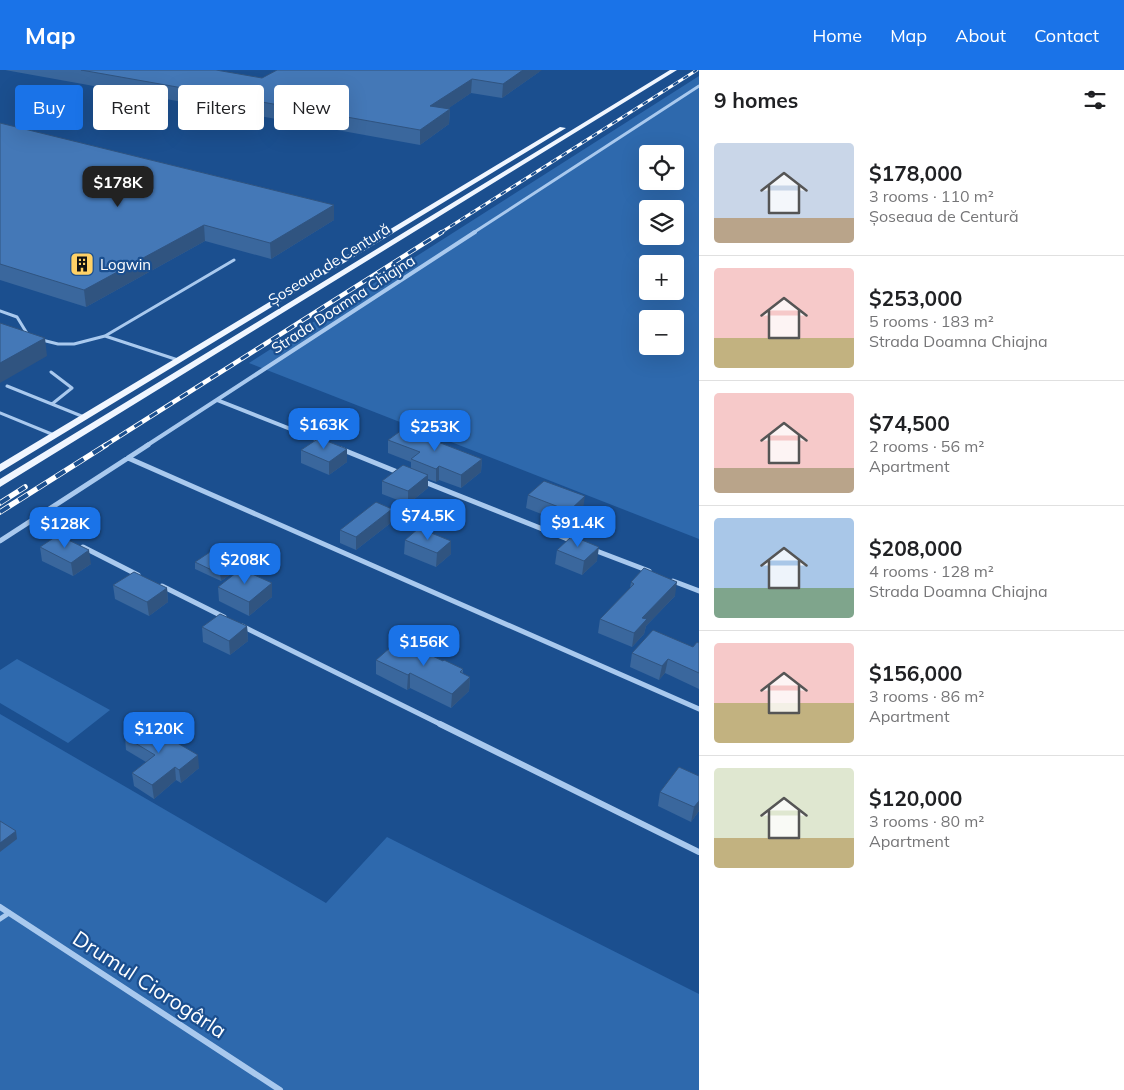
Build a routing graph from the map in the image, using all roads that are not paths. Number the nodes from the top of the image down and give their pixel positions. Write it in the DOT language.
graph roads {
  1 [pos="660,70"];
  2 [pos="674,70"];
  3 [pos="699,86"];
  4 [pos="618,95"];
  5 [pos="571,123"];
  6 [pos="234,260"];
  7 [pos="0,311"];
  8 [pos="30,336"];
  9 [pos="105,336"];
  10 [pos="37,339"];
  11 [pos="178,360"];
  12 [pos="51,372"];
  13 [pos="7,386"];
  14 [pos="217,400"];
  15 [pos="52,404"];
  16 [pos="0,413"];
  17 [pos="84,417"];
  18 [pos="56,435"];
  19 [pos="329,444"];
  20 [pos="338,448"];
  21 [pos="128,458"];
  22 [pos="0,469"];
  23 [pos="403,474"];
  24 [pos="412,477"];
  25 [pos="0,484"];
  26 [pos="31,521"];
  27 [pos="66,539"];
  28 [pos="0,541"];
  29 [pos="75,544"];
  30 [pos="580,544"];
  31 [pos="589,548"];
  32 [pos="654,574"];
  33 [pos="663,577"];
  34 [pos="147,579"];
  35 [pos="156,583"];
  36 [pos="699,591"];
  37 [pos="227,618"];
  38 [pos="236,623"];
  39 [pos="699,708"];
  40 [pos="699,852"];
  41 [pos="0,907"];
  42 [pos="9,913"];
  43 [pos="0,919"];
  44 [pos="280,1090"];
  1 -- 4 [label="main road"];
  2 -- 25 [label="main road, Șoseaua de Centură"];
  3 -- 14 [label="street, Strada Doamna Chiajna"];
  5 -- 11 [label="main road, Șoseaua de Centură"];
  6 -- 9 [label="lane"];
  7 -- 8 [label="lane"];
  9 -- 10 [label="lane"];
  9 -- 11 [label="lane"];
  11 -- 17 [label="main road, Șoseaua de Centură"];
  12 -- 15 [label="lane"];
  13 -- 15 [label="lane"];
  14 -- 19 [label="street"];
  14 -- 21 [label="street, Strada Doamna Chiajna"];
  15 -- 17 [label="lane"];
  16 -- 18 [label="lane"];
  17 -- 18 [label="main road, Șoseaua de Centură"];
  18 -- 22 [label="main road, Șoseaua de Centură"];
  20 -- 23 [label="street"];
  21 -- 26 [label="street, Strada Doamna Chiajna"];
  21 -- 39 [label="street"];
  24 -- 30 [label="street"];
  26 -- 27 [label="street"];
  26 -- 28 [label="street, Strada Doamna Chiajna"];
  29 -- 34 [label="street"];
  31 -- 32 [label="street"];
  33 -- 36 [label="street"];
  35 -- 37 [label="street"];
  38 -- 40 [label="street"];
  41 -- 42 [label="street, Drumul Ciorogârla"];
  42 -- 43 [label="lane"];
  42 -- 44 [label="street, Drumul Ciorogârla"];
}
